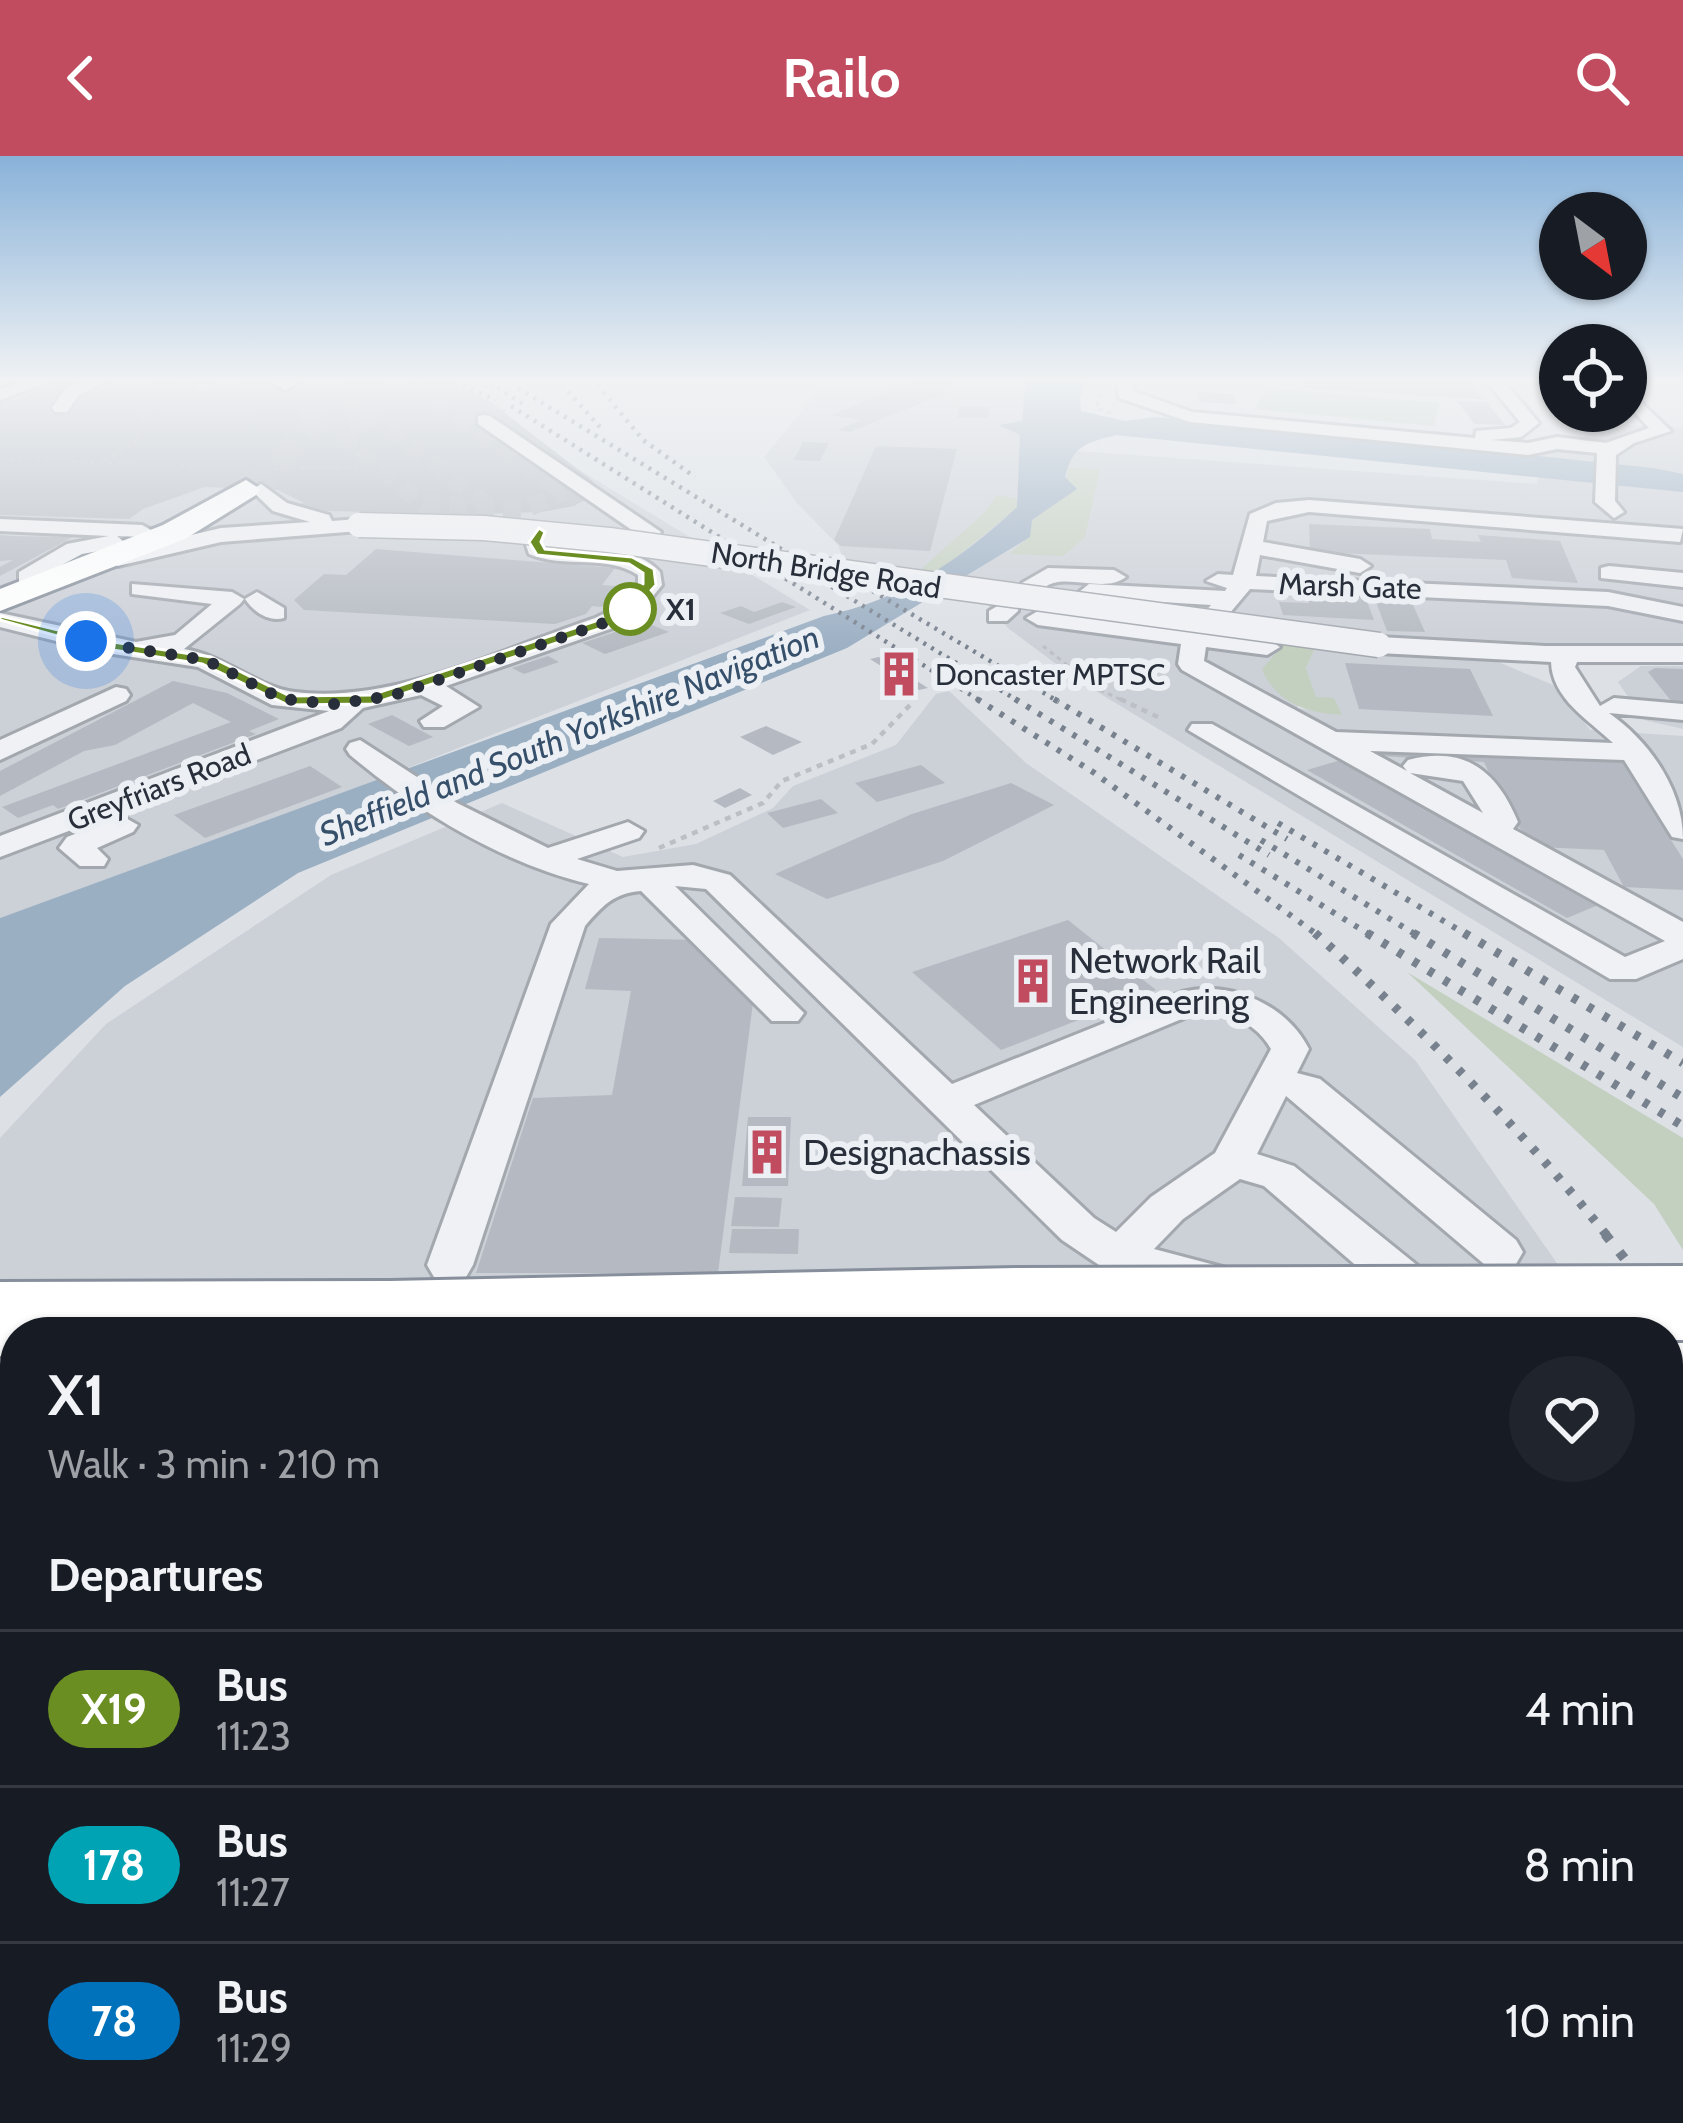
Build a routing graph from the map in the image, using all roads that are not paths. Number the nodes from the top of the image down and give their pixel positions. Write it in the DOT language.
graph roads {
  1 [pos="541,470"];
  2 [pos="556,470"];
  3 [pos="1611,470"];
  4 [pos="244,480"];
  5 [pos="1613,512"];
  6 [pos="185,518"];
  7 [pos="362,524"];
  8 [pos="0,525"];
  9 [pos="296,527"];
  10 [pos="544,531"];
  11 [pos="1679,531"];
  12 [pos="132,536"];
  13 [pos="634,547"];
  14 [pos="1251,547"];
  15 [pos="78,572"];
  16 [pos="1683,580"];
  17 [pos="1608,586"];
  18 [pos="1030,588"];
  19 [pos="140,589"];
  20 [pos="1235,591"];
  21 [pos="1510,593"];
  22 [pos="9,603"];
  23 [pos="260,605"];
  24 [pos="1012,613"];
  25 [pos="1680,614"];
  26 [pos="1058,621"];
  27 [pos="56,634"];
  28 [pos="1195,638"];
  29 [pos="1267,647"];
  30 [pos="1566,654"];
  31 [pos="1615,654"];
  32 [pos="1683,654"];
  33 [pos="181,655"];
  34 [pos="423,685"];
  35 [pos="116,694"];
  36 [pos="1544,704"];
  37 [pos="331,709"];
  38 [pos="1683,712"];
  39 [pos="1398,718"];
  40 [pos="434,721"];
  41 [pos="1613,721"];
  42 [pos="1202,730"];
  43 [pos="1683,731"];
  44 [pos="1319,737"];
  45 [pos="264,747"];
  46 [pos="0,751"];
  47 [pos="1239,752"];
  48 [pos="1683,830"];
  49 [pos="628,831"];
  50 [pos="5,840"];
  51 [pos="550,858"];
  52 [pos="92,859"];
  53 [pos="633,878"];
  54 [pos="1683,936"];
  55 [pos="1683,946"];
  56 [pos="785,1013"];
  57 [pos="1274,1081"];
  58 [pos="946,1101"];
  59 [pos="1232,1161"];
  60 [pos="1500,1252"];
  61 [pos="1121,1257"];
  62 [pos="450,1264"];
  63 [pos="1406,1282"];
  64 [pos="1683,1303"];
  65 [pos="438,1317"];
  66 [pos="1292,1317"];
  1 -- 13 [label="street"];
  2 -- 13 [label="street"];
  3 -- 5 [label="street"];
  4 -- 6 [label="highway"];
  4 -- 7 [label="street, North Bridge Road"];
  5 -- 11 [label="street"];
  5 -- 14 [label="street"];
  5 -- 17 [label="street"];
  6 -- 9 [label="street"];
  6 -- 12 [label="highway"];
  6 -- 15 [label="highway"];
  7 -- 9 [label="street, North Bridge Road"];
  7 -- 30 [label="street, North Bridge Road, bridge"];
  8 -- 12 [label="street"];
  9 -- 15 [label="street, North Bridge Road"];
  10 -- 13 [label="street"];
  12 -- 22 [label="highway"];
  13 -- 34 [label="street, Greyfriars Road"];
  14 -- 20 [label="street"];
  14 -- 21 [label="street"];
  15 -- 22 [label="highway"];
  16 -- 17 [label="street"];
  17 -- 21 [label="street, Marsh Gate"];
  17 -- 25 [label="street, Marsh Gate"];
  18 -- 20 [label="street, Marsh Gate"];
  19 -- 27 [label="street"];
  20 -- 21 [label="street, Marsh Gate"];
  20 -- 26 [label="street"];
  20 -- 28 [label="street"];
  22 -- 27 [label="street"];
  23 -- 33 [label="street"];
  24 -- 26 [label="street"];
  26 -- 28 [label="street"];
  27 -- 33 [label="street"];
  28 -- 29 [label="street"];
  28 -- 44 [label="street"];
  30 -- 31 [label="street, North Bridge Road"];
  30 -- 41 [label="street"];
  31 -- 32 [label="street, North Bridge Road"];
  31 -- 41 [label="street"];
  33 -- 37 [label="street"];
  34 -- 37 [label="street, Greyfriars Road"];
  34 -- 40 [label="street"];
  35 -- 46 [label="street"];
  36 -- 41 [label="street"];
  37 -- 45 [label="street, Greyfriars Road"];
  37 -- 51 [label="street"];
  38 -- 41 [label="street"];
  39 -- 41 [label="street"];
  41 -- 43 [label="street"];
  41 -- 44 [label="street"];
  41 -- 48 [label="street"];
  42 -- 47 [label="street"];
  44 -- 47 [label="street"];
  44 -- 54 [label="street"];
  45 -- 50 [label="street, Greyfriars Road"];
  45 -- 52 [label="street"];
  47 -- 55 [label="street"];
  49 -- 51 [label="street"];
  51 -- 53 [label="street"];
  53 -- 56 [label="street"];
  53 -- 58 [label="street"];
  53 -- 62 [label="street"];
  57 -- 58 [label="street"];
  57 -- 59 [label="street"];
  57 -- 60 [label="street"];
  58 -- 61 [label="street"];
  59 -- 61 [label="street"];
  59 -- 63 [label="street"];
  61 -- 66 [label="street"];
  64 -- 65 [label="highway, bridge"];
}
